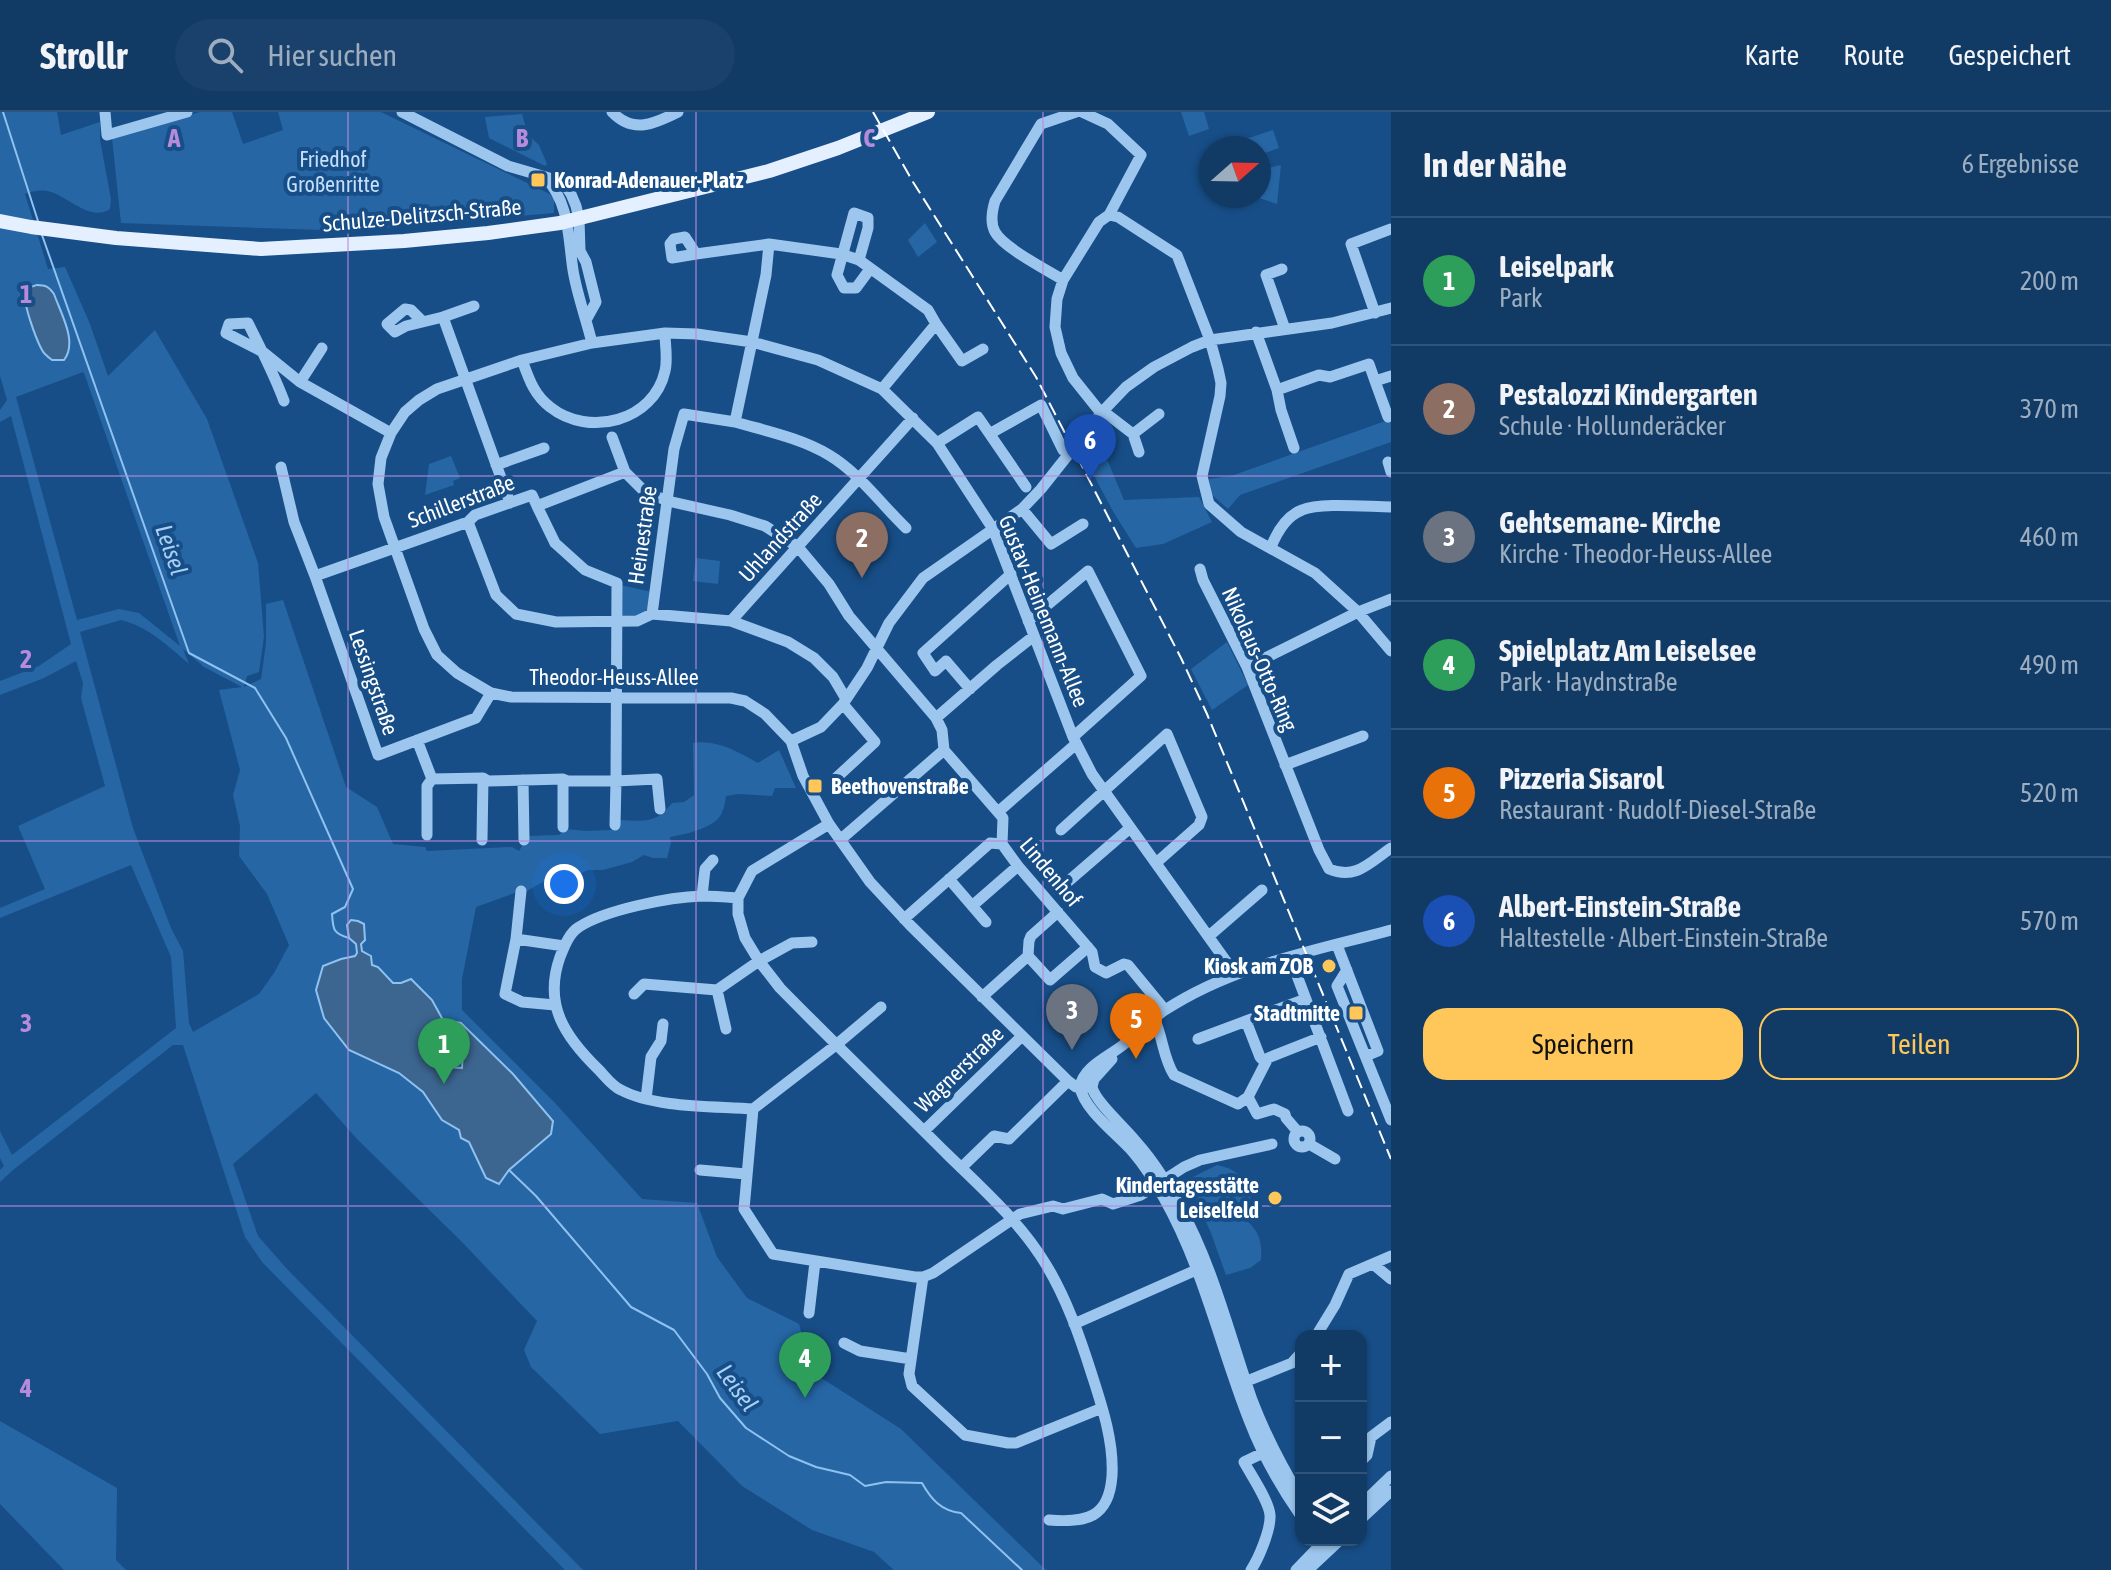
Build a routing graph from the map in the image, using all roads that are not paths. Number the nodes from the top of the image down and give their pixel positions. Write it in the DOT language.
graph roads {
  1 [pos="105,112"];
  2 [pos="187,112"];
  3 [pos="402,112"];
  4 [pos="612,112"];
  5 [pos="678,112"];
  6 [pos="928,112"];
  7 [pos="1076,112"];
  8 [pos="1082,112"];
  9 [pos="1109,215"];
  10 [pos="573,220"];
  11 [pos="0,221"];
  12 [pos="1391,229"];
  13 [pos="769,244"];
  14 [pos="696,254"];
  15 [pos="841,254"];
  16 [pos="859,260"];
  17 [pos="870,269"];
  18 [pos="1282,269"];
  19 [pos="1063,280"];
  20 [pos="474,306"];
  21 [pos="1391,308"];
  22 [pos="1375,313"];
  23 [pos="443,317"];
  24 [pos="422,321"];
  25 [pos="936,324"];
  26 [pos="1285,329"];
  27 [pos="1256,332"];
  28 [pos="665,333"];
  29 [pos="1210,340"];
  30 [pos="752,342"];
  31 [pos="592,343"];
  32 [pos="322,348"];
  33 [pos="983,349"];
  34 [pos="522,360"];
  35 [pos="1391,376"];
  36 [pos="466,378"];
  37 [pos="1375,381"];
  38 [pos="300,382"];
  39 [pos="882,389"];
  40 [pos="1277,390"];
  41 [pos="284,401"];
  42 [pos="1102,412"];
  43 [pos="1159,414"];
  44 [pos="1388,417"];
  45 [pos="913,418"];
  46 [pos="735,422"];
  47 [pos="391,433"];
  48 [pos="991,433"];
  49 [pos="1133,434"];
  50 [pos="612,437"];
  51 [pos="937,443"];
  52 [pos="544,448"];
  53 [pos="1294,448"];
  54 [pos="1063,450"];
  55 [pos="1139,452"];
  56 [pos="496,465"];
  57 [pos="281,467"];
  58 [pos="625,472"];
  59 [pos="859,480"];
  60 [pos="1026,487"];
  61 [pos="668,501"];
  62 [pos="510,503"];
  63 [pos="537,506"];
  64 [pos="1391,507"];
  65 [pos="1022,509"];
  66 [pos="468,522"];
  67 [pos="1083,524"];
  68 [pos="906,528"];
  69 [pos="993,529"];
  70 [pos="798,547"];
  71 [pos="1271,547"];
  72 [pos="395,548"];
  73 [pos="1200,569"];
  74 [pos="1011,574"];
  75 [pos="315,576"];
  76 [pos="1391,599"];
  77 [pos="1358,612"];
  78 [pos="652,614"];
  79 [pos="731,621"];
  80 [pos="1028,621"];
  81 [pos="618,622"];
  82 [pos="1034,636"];
  83 [pos="877,648"];
  84 [pos="1391,651"];
  85 [pos="1247,667"];
  86 [pos="970,689"];
  87 [pos="491,693"];
  88 [pos="617,697"];
  89 [pos="845,701"];
  90 [pos="936,718"];
  91 [pos="1363,736"];
  92 [pos="417,740"];
  93 [pos="1074,740"];
  94 [pos="791,741"];
  95 [pos="944,750"];
  96 [pos="1285,765"];
  97 [pos="483,778"];
  98 [pos="432,779"];
  99 [pos="563,779"];
  100 [pos="835,779"];
  101 [pos="523,780"];
  102 [pos="616,781"];
  103 [pos="1103,792"];
  104 [pos="660,809"];
  105 [pos="998,812"];
  106 [pos="829,824"];
  107 [pos="615,825"];
  108 [pos="563,827"];
  109 [pos="1130,828"];
  110 [pos="1061,830"];
  111 [pos="427,835"];
  112 [pos="482,840"];
  113 [pos="524,840"];
  114 [pos="840,840"];
  115 [pos="1002,844"];
  116 [pos="1391,848"];
  117 [pos="713,860"];
  118 [pos="1156,863"];
  119 [pos="1018,866"];
  120 [pos="949,879"];
  121 [pos="1262,890"];
  122 [pos="521,891"];
  123 [pos="1055,893"];
  124 [pos="702,896"];
  125 [pos="738,898"];
  126 [pos="972,906"];
  127 [pos="1058,912"];
  128 [pos="904,919"];
  129 [pos="986,922"];
  130 [pos="1391,930"];
  131 [pos="1209,936"];
  132 [pos="516,939"];
  133 [pos="812,942"];
  134 [pos="1337,945"];
  135 [pos="564,946"];
  136 [pos="1088,947"];
  137 [pos="1028,956"];
  138 [pos="1290,957"];
  139 [pos="759,961"];
  140 [pos="1232,975"];
  141 [pos="717,990"];
  142 [pos="634,994"];
  143 [pos="982,997"];
  144 [pos="1306,999"];
  145 [pos="555,1005"];
  146 [pos="881,1007"];
  147 [pos="1165,1010"];
  148 [pos="1154,1018"];
  149 [pos="1246,1021"];
  150 [pos="663,1024"];
  151 [pos="726,1029"];
  152 [pos="1022,1036"];
  153 [pos="1321,1037"];
  154 [pos="1198,1039"];
  155 [pos="836,1045"];
  156 [pos="1265,1062"];
  157 [pos="1068,1081"];
  158 [pos="1086,1087"];
  159 [pos="1249,1095"];
  160 [pos="646,1099"];
  161 [pos="753,1109"];
  162 [pos="1348,1111"];
  163 [pos="1391,1120"];
  164 [pos="924,1131"];
  165 [pos="1272,1144"];
  166 [pos="1335,1159"];
  167 [pos="961,1168"];
  168 [pos="700,1170"];
  169 [pos="746,1174"];
  170 [pos="1160,1183"];
  171 [pos="1012,1219"];
  172 [pos="1391,1256"];
  173 [pos="815,1262"];
  174 [pos="1373,1264"];
  175 [pos="1202,1268"];
  176 [pos="923,1277"];
  177 [pos="1391,1279"];
  178 [pos="809,1313"];
  179 [pos="1074,1324"];
  180 [pos="1320,1330"];
  181 [pos="844,1343"];
  182 [pos="911,1359"];
  183 [pos="1295,1366"];
  184 [pos="1241,1383"];
  185 [pos="1102,1408"];
  186 [pos="1391,1422"];
  187 [pos="1268,1451"];
  188 [pos="1367,1455"];
  189 [pos="1390,1477"];
  190 [pos="1295,1489"];
  191 [pos="1367,1491"];
  192 [pos="1391,1491"];
  193 [pos="1367,1499"];
  194 [pos="1295,1508"];
  195 [pos="1367,1513"];
  196 [pos="1049,1520"];
  197 [pos="1323,1546"];
  198 [pos="1324,1546"];
  199 [pos="1251,1570"];
  200 [pos="1296,1570"];
  201 [pos="1308,1570"];
  1 -- 2 [label="street"];
  3 -- 10 [label="street"];
  4 -- 5 [label="street"];
  6 -- 10 [label="main road, Schulze-Delitzsch-Straße"];
  7 -- 19 [label="street"];
  8 -- 9 [label="street"];
  9 -- 19 [label="street"];
  9 -- 29 [label="street"];
  10 -- 11 [label="main road, Schulze-Delitzsch-Straße"];
  10 -- 31 [label="street"];
  12 -- 22 [label="street"];
  13 -- 14 [label="street"];
  13 -- 15 [label="street"];
  13 -- 30 [label="street"];
  15 -- 16 [label="street"];
  15 -- 16 [label="street"];
  15 -- 17 [label="street"];
  16 -- 17 [label="street"];
  17 -- 25 [label="street"];
  18 -- 26 [label="street"];
  19 -- 42 [label="street"];
  20 -- 23 [label="street"];
  21 -- 22 [label="street"];
  22 -- 26 [label="street"];
  23 -- 24 [label="street"];
  23 -- 36 [label="street"];
  25 -- 33 [label="street"];
  25 -- 39 [label="street"];
  26 -- 27 [label="street"];
  27 -- 29 [label="street"];
  27 -- 40 [label="street"];
  28 -- 30 [label="street, Gustav-Heinemann-Allee"];
  28 -- 31 [label="street, Gustav-Heinemann-Allee"];
  28 -- 34 [label="street"];
  29 -- 42 [label="street"];
  29 -- 71 [label="street"];
  30 -- 39 [label="street, Gustav-Heinemann-Allee"];
  30 -- 46 [label="street"];
  31 -- 34 [label="street, Theodor-Heuss-Allee"];
  32 -- 38 [label="street"];
  34 -- 36 [label="street, Theodor-Heuss-Allee"];
  35 -- 37 [label="street"];
  36 -- 47 [label="street, Theodor-Heuss-Allee"];
  36 -- 56 [label="street"];
  37 -- 40 [label="street"];
  37 -- 44 [label="street"];
  38 -- 41 [label="street"];
  38 -- 47 [label="street"];
  39 -- 45 [label="street, Gustav-Heinemann-Allee"];
  40 -- 53 [label="street"];
  42 -- 49 [label="street"];
  42 -- 65 [label="street"];
  43 -- 49 [label="street"];
  45 -- 51 [label="street, Gustav-Heinemann-Allee"];
  45 -- 59 [label="street, Uhlandstraße"];
  46 -- 59 [label="street, Heinestraße"];
  46 -- 61 [label="street, Heinestraße"];
  47 -- 72 [label="street, Theodor-Heuss-Allee"];
  48 -- 51 [label="street"];
  48 -- 54 [label="street"];
  48 -- 60 [label="street"];
  49 -- 55 [label="street"];
  50 -- 58 [label="street"];
  51 -- 69 [label="street, Gustav-Heinemann-Allee"];
  52 -- 56 [label="street"];
  56 -- 62 [label="street"];
  57 -- 75 [label="street"];
  58 -- 61 [label="street"];
  58 -- 63 [label="street, Schillerstraße"];
  59 -- 68 [label="street"];
  59 -- 70 [label="street, Uhlandstraße"];
  61 -- 70 [label="street"];
  61 -- 78 [label="street, Heinestraße"];
  62 -- 63 [label="street, Schillerstraße"];
  62 -- 66 [label="street, Schillerstraße"];
  63 -- 81 [label="street"];
  64 -- 71 [label="street"];
  65 -- 67 [label="street"];
  65 -- 69 [label="street"];
  66 -- 72 [label="street, Schillerstraße"];
  66 -- 81 [label="street, Heinestraße"];
  69 -- 74 [label="street, Gustav-Heinemann-Allee"];
  69 -- 83 [label="street"];
  70 -- 79 [label="street, Uhlandstraße"];
  70 -- 83 [label="street"];
  71 -- 77 [label="street"];
  72 -- 75 [label="street"];
  72 -- 87 [label="street, Theodor-Heuss-Allee"];
  73 -- 85 [label="street, Nikolaus-Otto-Ring"];
  74 -- 80 [label="street, Gustav-Heinemann-Allee"];
  74 -- 86 [label="street"];
  75 -- 92 [label="street, Lessingstraße"];
  76 -- 77 [label="street"];
  77 -- 84 [label="street"];
  77 -- 85 [label="street"];
  78 -- 79 [label="street"];
  78 -- 81 [label="street, Heinestraße"];
  79 -- 89 [label="street"];
  80 -- 82 [label="street, Gustav-Heinemann-Allee"];
  80 -- 93 [label="street"];
  81 -- 88 [label="street"];
  82 -- 86 [label="street"];
  82 -- 93 [label="street, Gustav-Heinemann-Allee"];
  83 -- 89 [label="street"];
  83 -- 90 [label="street"];
  85 -- 96 [label="street, Nikolaus-Otto-Ring"];
  86 -- 90 [label="street"];
  87 -- 88 [label="street, Theodor-Heuss-Allee"];
  87 -- 92 [label="street, Lessingstraße"];
  88 -- 94 [label="street, Theodor-Heuss-Allee"];
  88 -- 102 [label="street"];
  89 -- 94 [label="street"];
  89 -- 100 [label="street"];
  90 -- 95 [label="street"];
  91 -- 96 [label="street, Nikolaus-Otto-Ring"];
  92 -- 98 [label="street"];
  93 -- 103 [label="street, Gustav-Heinemann-Allee"];
  93 -- 105 [label="street"];
  94 -- 106 [label="street, Theodor-Heuss-Allee"];
  95 -- 105 [label="street"];
  95 -- 114 [label="street"];
  96 -- 116 [label="street, Nikolaus-Otto-Ring"];
  97 -- 98 [label="street"];
  97 -- 101 [label="street"];
  97 -- 112 [label="street"];
  98 -- 111 [label="street"];
  99 -- 101 [label="street"];
  99 -- 102 [label="street"];
  99 -- 108 [label="street"];
  101 -- 113 [label="street"];
  102 -- 104 [label="street"];
  102 -- 107 [label="street"];
  103 -- 109 [label="street, Gustav-Heinemann-Allee"];
  103 -- 110 [label="street"];
  103 -- 118 [label="street"];
  105 -- 115 [label="street, Lindenhof"];
  106 -- 114 [label="street, Theodor-Heuss-Allee"];
  106 -- 125 [label="street"];
  109 -- 118 [label="street, Gustav-Heinemann-Allee"];
  109 -- 123 [label="street"];
  114 -- 128 [label="street, Theodor-Heuss-Allee"];
  115 -- 119 [label="street, Lindenhof"];
  115 -- 120 [label="street"];
  117 -- 124 [label="street"];
  118 -- 131 [label="street, Gustav-Heinemann-Allee"];
  119 -- 123 [label="street, Lindenhof"];
  119 -- 126 [label="street"];
  120 -- 126 [label="street"];
  120 -- 128 [label="street"];
  121 -- 131 [label="street"];
  122 -- 132 [label="street"];
  123 -- 127 [label="street, Lindenhof"];
  124 -- 125 [label="street"];
  124 -- 135 [label="street"];
  125 -- 139 [label="street"];
  126 -- 129 [label="street"];
  127 -- 136 [label="street, Lindenhof"];
  127 -- 137 [label="street"];
  128 -- 143 [label="street, Theodor-Heuss-Allee"];
  130 -- 134 [label="street"];
  131 -- 140 [label="street, Gustav-Heinemann-Allee"];
  132 -- 135 [label="street"];
  132 -- 145 [label="street"];
  133 -- 139 [label="street"];
  134 -- 138 [label="street"];
  134 -- 163 [label="street"];
  135 -- 145 [label="street"];
  136 -- 137 [label="street"];
  136 -- 147 [label="street, Lindenhof"];
  137 -- 143 [label="street"];
  138 -- 140 [label="street"];
  138 -- 144 [label="street"];
  139 -- 141 [label="street"];
  139 -- 155 [label="street"];
  140 -- 147 [label="street"];
  141 -- 142 [label="street"];
  141 -- 151 [label="street"];
  143 -- 152 [label="street, Theodor-Heuss-Allee"];
  144 -- 149 [label="street"];
  144 -- 153 [label="street"];
  145 -- 160 [label="street"];
  146 -- 155 [label="street"];
  147 -- 148 [label="street"];
  148 -- 158 [label="street"];
  148 -- 159 [label="street"];
  149 -- 154 [label="street"];
  149 -- 156 [label="street"];
  150 -- 160 [label="street"];
  152 -- 157 [label="street, Theodor-Heuss-Allee"];
  152 -- 164 [label="street, Wagnerstraße"];
  153 -- 156 [label="street"];
  153 -- 162 [label="street"];
  155 -- 161 [label="street"];
  155 -- 164 [label="street"];
  156 -- 159 [label="street"];
  157 -- 158 [label="street, Theodor-Heuss-Allee"];
  157 -- 167 [label="street"];
  158 -- 170 [label="street, Theodor-Heuss-Allee"];
  159 -- 166 [label="street"];
  160 -- 161 [label="street"];
  161 -- 169 [label="street"];
  164 -- 167 [label="street"];
  165 -- 170 [label="street"];
  167 -- 171 [label="street"];
  168 -- 169 [label="street"];
  169 -- 173 [label="street"];
  170 -- 171 [label="street"];
  170 -- 175 [label="street, Theodor-Heuss-Allee"];
  171 -- 176 [label="street"];
  171 -- 179 [label="street"];
  172 -- 174 [label="street"];
  173 -- 176 [label="street"];
  173 -- 178 [label="street"];
  174 -- 177 [label="street"];
  174 -- 180 [label="street"];
  175 -- 179 [label="street"];
  175 -- 184 [label="street, Theodor-Heuss-Allee"];
  176 -- 182 [label="street"];
  179 -- 185 [label="street"];
  181 -- 182 [label="street"];
  182 -- 185 [label="street"];
  183 -- 184 [label="street"];
  184 -- 187 [label="street, Theodor-Heuss-Allee"];
  185 -- 196 [label="street"];
  186 -- 188 [label="street"];
  187 -- 190 [label="street, Theodor-Heuss-Allee"];
  187 -- 194 [label="street, Theodor-Heuss-Allee"];
  187 -- 199 [label="street"];
  189 -- 191 [label="street"];
  189 -- 193 [label="street"];
  192 -- 195 [label="street"];
  197 -- 200 [label="street"];
  198 -- 201 [label="street"];
}
